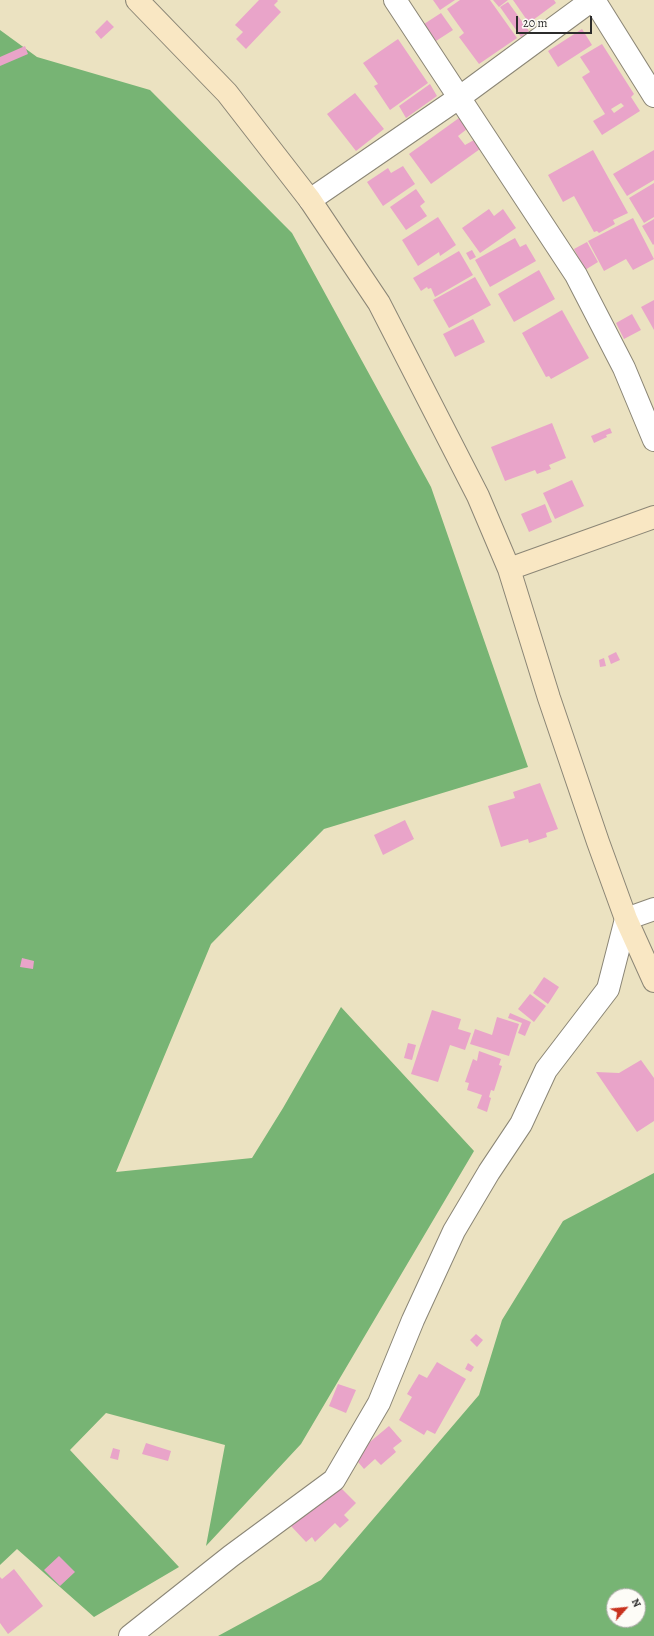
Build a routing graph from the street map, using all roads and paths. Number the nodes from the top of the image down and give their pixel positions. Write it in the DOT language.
graph roads {
  1 [pos="137,0"];
  2 [pos="395,0"];
  3 [pos="593,0"];
  4 [pos="654,96"];
  5 [pos="460,97"];
  6 [pos="310,200"];
  7 [pos="654,440"];
  8 [pos="654,517"];
  9 [pos="509,569"];
  10 [pos="654,909"];
  11 [pos="626,919"];
  12 [pos="654,981"];
  13 [pos="130,1636"];
  1 -- 6 [label="street"];
  2 -- 5 [label="street"];
  3 -- 4 [label="street"];
  3 -- 5 [label="street"];
  5 -- 6 [label="street"];
  5 -- 7 [label="street"];
  6 -- 9 [label="street"];
  8 -- 9 [label="street"];
  9 -- 11 [label="street"];
  10 -- 11 [label="street"];
  11 -- 12 [label="street"];
  11 -- 13 [label="street"];
}
